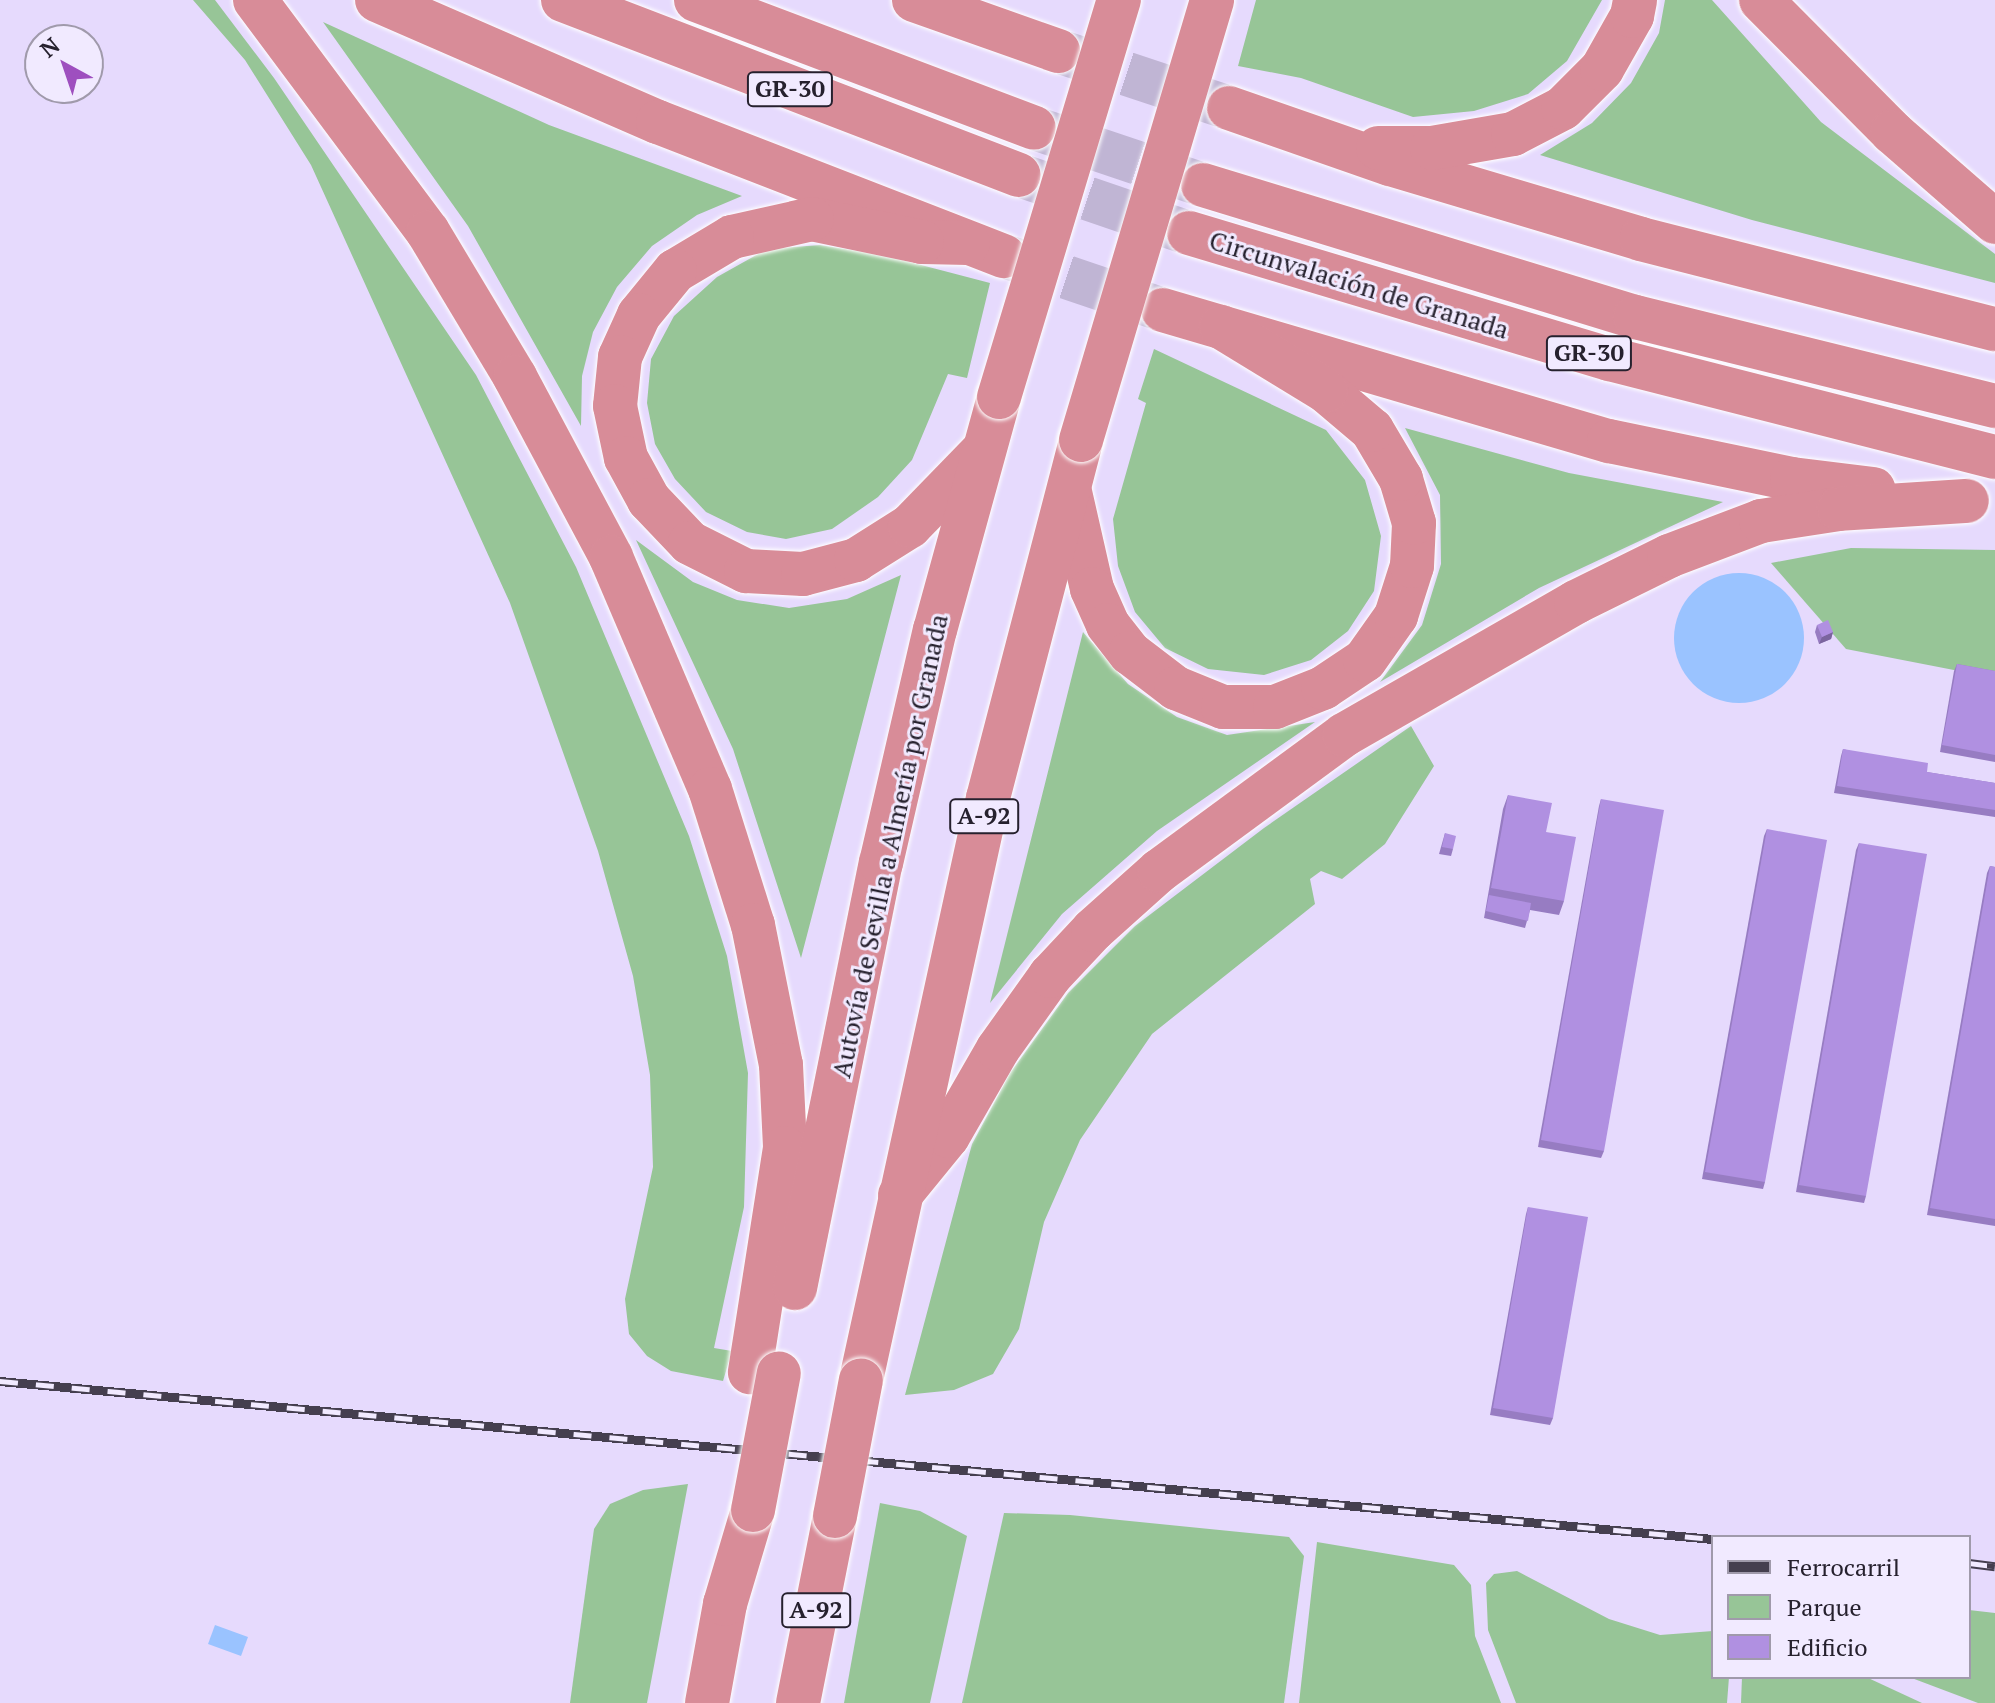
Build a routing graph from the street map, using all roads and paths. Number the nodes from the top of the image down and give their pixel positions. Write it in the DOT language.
graph roads {
  1 [pos="255,0"];
  2 [pos="377,0"];
  3 [pos="563,0"];
  4 [pos="696,0"];
  5 [pos="914,0"];
  6 [pos="1119,0"];
  7 [pos="1212,0"];
  8 [pos="1635,0"];
  9 [pos="1761,0"];
  10 [pos="1058,51"];
  11 [pos="1229,108"];
  12 [pos="1034,128"];
  13 [pos="1351,151"];
  14 [pos="1019,175"];
  15 [pos="1203,185"];
  16 [pos="1995,222"];
  17 [pos="1189,233"];
  18 [pos="1163,310"];
  19 [pos="1221,327"];
  20 [pos="1995,329"];
  21 [pos="1995,406"];
  22 [pos="983,450"];
  23 [pos="1995,457"];
  24 [pos="1068,487"];
  25 [pos="1981,502"];
  26 [pos="900,1195"];
  27 [pos="764,1373"];
  28 [pos="707,1703"];
  29 [pos="798,1703"];
  1 -- 27 [label="highway"];
  2 -- 22 [label="highway"];
  3 -- 14 [label="highway, GR-30"];
  4 -- 12 [label="highway, GR-30"];
  5 -- 10 [label="highway"];
  6 -- 22 [label="highway, Autovía de Sevilla a Almería por Granada, bridge"];
  7 -- 24 [label="highway, A-92, bridge"];
  8 -- 13 [label="highway"];
  9 -- 16 [label="highway"];
  11 -- 13 [label="highway"];
  13 -- 20 [label="highway"];
  15 -- 21 [label="highway, Circunvalación de Granada / GR-30"];
  17 -- 23 [label="highway, Circunvalación de Granada / GR-30"];
  18 -- 19 [label="highway"];
  19 -- 24 [label="highway"];
  19 -- 25 [label="highway"];
  22 -- 27 [label="highway, Autovía de Sevilla a Almería por Granada"];
  24 -- 26 [label="highway, A-92"];
  25 -- 26 [label="highway"];
  26 -- 29 [label="highway, A-92, bridge"];
  27 -- 28 [label="highway, Autovía de Sevilla a Almería por Granada, bridge"];
}
